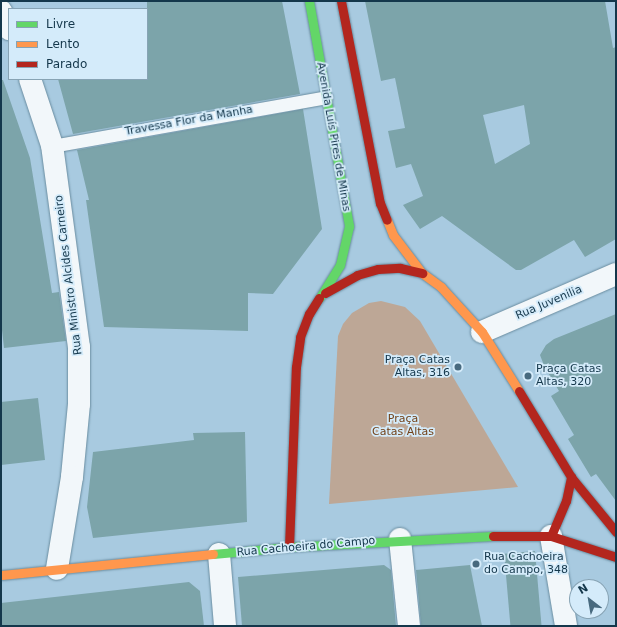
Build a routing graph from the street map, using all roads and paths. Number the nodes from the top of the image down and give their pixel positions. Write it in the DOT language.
graph roads {
  1 [pos="309,1"];
  2 [pos="341,1"];
  3 [pos="1,11"];
  4 [pos="8,27"];
  5 [pos="30,80"];
  6 [pos="326,97"];
  7 [pos="52,146"];
  8 [pos="422,273"];
  9 [pos="616,274"];
  10 [pos="324,293"];
  11 [pos="482,332"];
  12 [pos="571,477"];
  13 [pos="616,532"];
  14 [pos="551,536"];
  15 [pos="400,539"];
  16 [pos="289,547"];
  17 [pos="219,554"];
  18 [pos="616,557"];
  19 [pos="58,569"];
  20 [pos="1,574"];
  21 [pos="226,626"];
  22 [pos="410,626"];
  23 [pos="566,626"];
  1 -- 6 [label="main road, Avenida Luís Pires de Minas"];
  2 -- 8 [label="main road"];
  3 -- 4 [label="street"];
  5 -- 7 [label="street, Rua Ministro Alcides Carneiro"];
  6 -- 7 [label="lane, Travessa Flor da Manha"];
  6 -- 10 [label="main road, Avenida Luís Pires de Minas"];
  7 -- 19 [label="street, Rua Ministro Alcides Carneiro"];
  8 -- 10 [label="main road"];
  8 -- 11 [label="main road"];
  9 -- 11 [label="street, Rua Juvenilia"];
  10 -- 16 [label="main road"];
  11 -- 12 [label="main road"];
  12 -- 13 [label="main road"];
  12 -- 14 [label="main road"];
  14 -- 15 [label="main road, Rua Cachoeira do Campo"];
  14 -- 18 [label="main road, Rua Cachoeira do Campo"];
  14 -- 23 [label="street"];
  15 -- 16 [label="main road, Rua Cachoeira do Campo"];
  15 -- 22 [label="street"];
  16 -- 17 [label="main road, Rua Cachoeira do Campo"];
  17 -- 19 [label="main road, Rua Cachoeira do Campo"];
  17 -- 21 [label="street"];
  19 -- 20 [label="main road, Rua Cachoeira do Campo"];
}
